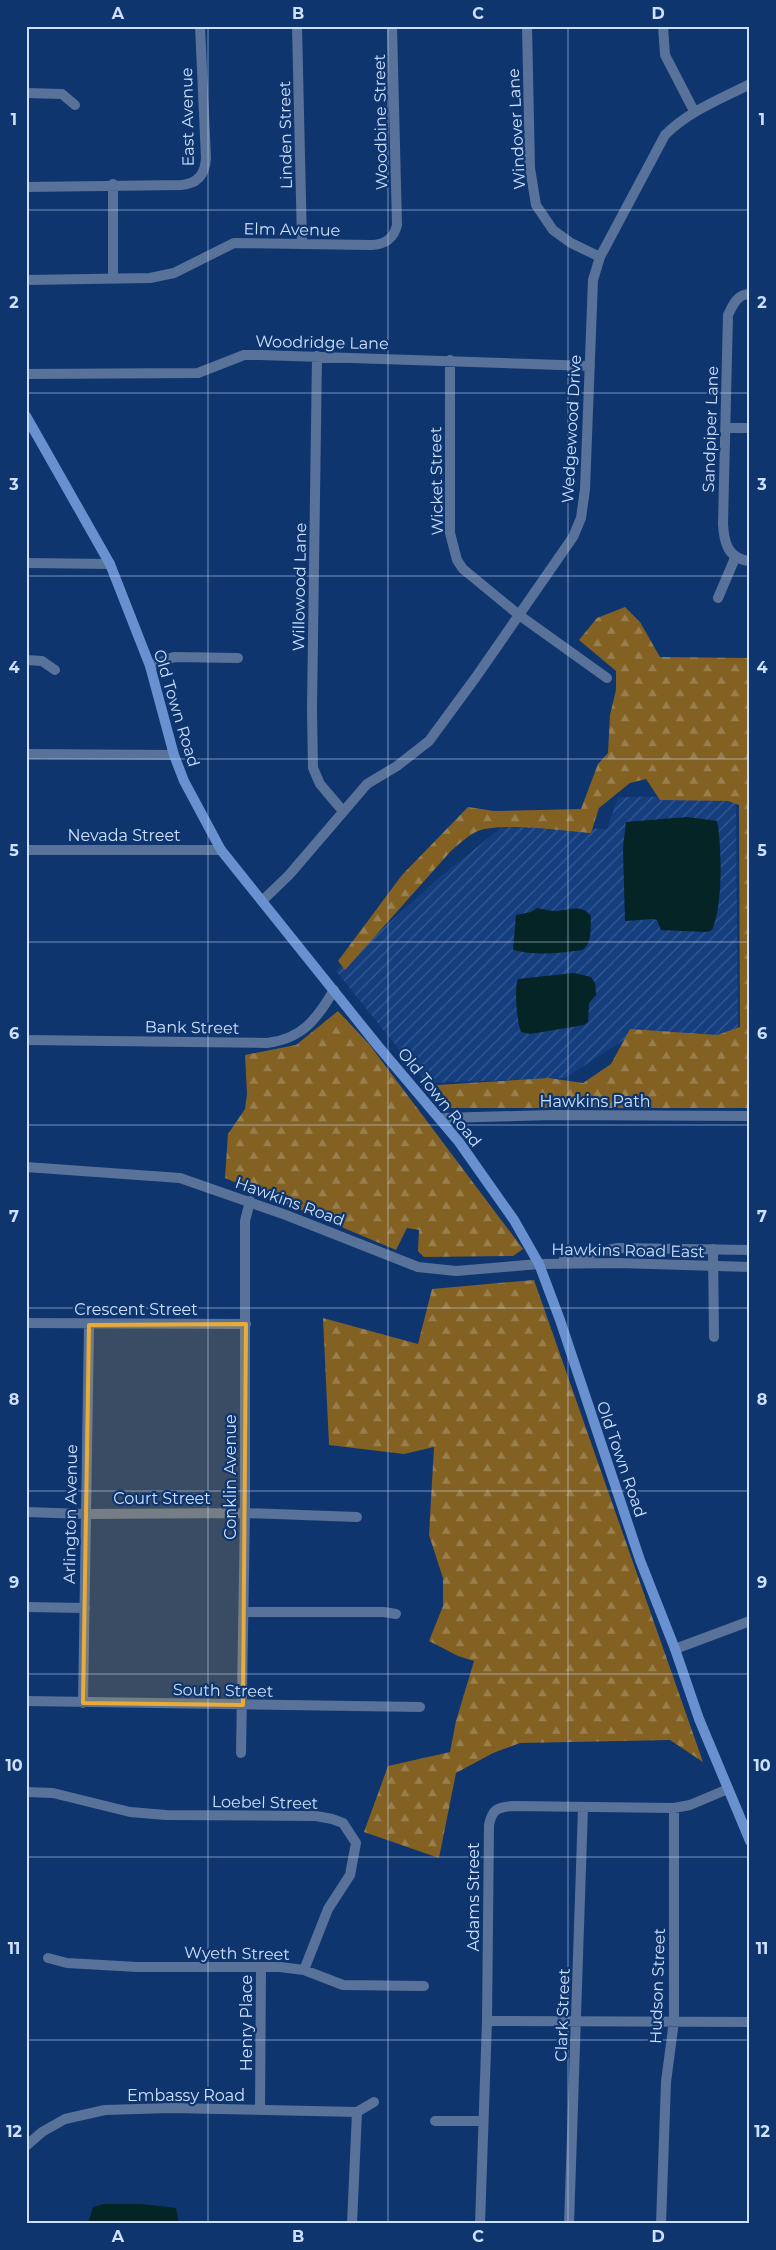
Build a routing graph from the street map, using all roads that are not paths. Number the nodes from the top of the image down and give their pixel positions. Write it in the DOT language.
graph roads {
  1 [pos="200,26"];
  2 [pos="297,26"];
  3 [pos="392,26"];
  4 [pos="527,26"];
  5 [pos="663,26"];
  6 [pos="750,84"];
  7 [pos="26,93"];
  8 [pos="75,105"];
  9 [pos="694,111"];
  10 [pos="113,184"];
  11 [pos="26,187"];
  12 [pos="397,217"];
  13 [pos="302,243"];
  14 [pos="600,257"];
  15 [pos="113,278"];
  16 [pos="26,280"];
  17 [pos="750,294"];
  18 [pos="317,356"];
  19 [pos="450,360"];
  20 [pos="590,366"];
  21 [pos="26,374"];
  22 [pos="26,416"];
  23 [pos="726,428"];
  24 [pos="750,428"];
  25 [pos="735,558"];
  26 [pos="750,561"];
  27 [pos="26,563"];
  28 [pos="110,564"];
  29 [pos="718,598"];
  30 [pos="519,615"];
  31 [pos="238,658"];
  32 [pos="26,660"];
  33 [pos="150,666"];
  34 [pos="55,670"];
  35 [pos="606,678"];
  36 [pos="26,754"];
  37 [pos="174,755"];
  38 [pos="342,810"];
  39 [pos="26,850"];
  40 [pos="221,850"];
  41 [pos="262,901"];
  42 [pos="334,990"];
  43 [pos="26,1040"];
  44 [pos="750,1116"];
  45 [pos="440,1118"];
  46 [pos="26,1167"];
  47 [pos="250,1201"];
  48 [pos="713,1250"];
  49 [pos="750,1250"];
  50 [pos="539,1264"];
  51 [pos="714,1266"];
  52 [pos="750,1267"];
  53 [pos="26,1323"];
  54 [pos="246,1324"];
  55 [pos="88,1325"];
  56 [pos="714,1336"];
  57 [pos="26,1512"];
  58 [pos="245,1513"];
  59 [pos="85,1514"];
  60 [pos="357,1517"];
  61 [pos="26,1607"];
  62 [pos="85,1608"];
  63 [pos="244,1612"];
  64 [pos="396,1614"];
  65 [pos="750,1621"];
  66 [pos="675,1649"];
  67 [pos="26,1701"];
  68 [pos="83,1703"];
  69 [pos="243,1705"];
  70 [pos="420,1707"];
  71 [pos="241,1753"];
  72 [pos="728,1789"];
  73 [pos="26,1792"];
  74 [pos="583,1808"];
  75 [pos="674,1808"];
  76 [pos="750,1841"];
  77 [pos="48,1958"];
  78 [pos="261,1967"];
  79 [pos="304,1970"];
  80 [pos="424,1986"];
  81 [pos="487,2021"];
  82 [pos="577,2021"];
  83 [pos="674,2021"];
  84 [pos="750,2022"];
  85 [pos="374,2102"];
  86 [pos="260,2110"];
  87 [pos="356,2112"];
  88 [pos="435,2121"];
  89 [pos="483,2121"];
  90 [pos="26,2146"];
  91 [pos="352,2224"];
  92 [pos="480,2224"];
  93 [pos="569,2224"];
  94 [pos="661,2224"];
  1 -- 10 [label="street, East Avenue"];
  2 -- 13 [label="street, Linden Street"];
  3 -- 12 [label="street, Woodbine Street"];
  4 -- 14 [label="street, Windover Lane"];
  5 -- 9 [label="street"];
  6 -- 9 [label="street, Wedgewood Drive"];
  7 -- 8 [label="street"];
  9 -- 14 [label="street, Wedgewood Drive"];
  10 -- 11 [label="street"];
  10 -- 15 [label="street"];
  12 -- 13 [label="street, Elm Avenue"];
  13 -- 15 [label="street, Elm Avenue"];
  14 -- 20 [label="street, Wedgewood Drive"];
  15 -- 16 [label="street, Elm Avenue"];
  17 -- 23 [label="street, Sandpiper Lane"];
  18 -- 19 [label="street, Woodridge Lane"];
  18 -- 21 [label="street, Woodridge Lane"];
  18 -- 38 [label="street, Willowood Lane"];
  19 -- 20 [label="street, Woodridge Lane"];
  19 -- 30 [label="street, Wicket Street"];
  20 -- 30 [label="street, Wedgewood Drive"];
  22 -- 28 [label="main road, Old Town Road"];
  23 -- 24 [label="street"];
  23 -- 25 [label="street, Sandpiper Lane"];
  25 -- 26 [label="street"];
  25 -- 29 [label="street"];
  27 -- 28 [label="street"];
  28 -- 33 [label="main road, Old Town Road"];
  30 -- 35 [label="street, Wicket Street"];
  30 -- 38 [label="street, Wedgewood Drive"];
  31 -- 33 [label="street"];
  32 -- 34 [label="street"];
  33 -- 37 [label="main road, Old Town Road"];
  36 -- 37 [label="street"];
  37 -- 40 [label="main road, Old Town Road"];
  38 -- 41 [label="street, Wedgewood Drive"];
  39 -- 40 [label="street, Nevada Street"];
  40 -- 41 [label="main road, Old Town Road"];
  41 -- 42 [label="main road, Old Town Road"];
  42 -- 43 [label="street, Bank Street"];
  42 -- 45 [label="main road, Old Town Road"];
  44 -- 45 [label="street, Hawkins Path"];
  45 -- 50 [label="main road, Old Town Road"];
  46 -- 47 [label="street, Hawkins Road"];
  47 -- 50 [label="street, Hawkins Road"];
  47 -- 54 [label="street, Conklin Avenue"];
  48 -- 49 [label="street, Hawkins Road East"];
  48 -- 50 [label="street, Hawkins Road East"];
  48 -- 51 [label="street"];
  50 -- 51 [label="street, Hawkins Road East"];
  50 -- 66 [label="main road, Old Town Road"];
  51 -- 52 [label="street, Hawkins Road East"];
  51 -- 56 [label="street"];
  53 -- 55 [label="street, Crescent Street"];
  54 -- 55 [label="street, Crescent Street"];
  54 -- 58 [label="street, Conklin Avenue"];
  55 -- 59 [label="street, Arlington Avenue"];
  57 -- 59 [label="street, Court Street"];
  58 -- 59 [label="street, Court Street"];
  58 -- 60 [label="street, Court Street"];
  58 -- 63 [label="street, Conklin Avenue"];
  59 -- 62 [label="street, Arlington Avenue"];
  61 -- 62 [label="street"];
  62 -- 68 [label="street, Arlington Avenue"];
  63 -- 64 [label="street"];
  63 -- 69 [label="street, Conklin Avenue"];
  65 -- 66 [label="street"];
  66 -- 72 [label="main road, Old Town Road"];
  67 -- 68 [label="street, South Street"];
  68 -- 69 [label="street, South Street"];
  69 -- 70 [label="street, South Street"];
  69 -- 71 [label="street, Conklin Avenue"];
  72 -- 75 [label="street, Adams Street"];
  72 -- 76 [label="main road, Old Town Road"];
  73 -- 79 [label="street, Loebel Street"];
  74 -- 75 [label="street, Adams Street"];
  74 -- 81 [label="street, Adams Street"];
  74 -- 82 [label="street, Clark Street"];
  75 -- 83 [label="street, Hudson Street"];
  77 -- 78 [label="street, Wyeth Street"];
  78 -- 79 [label="street, Wyeth Street"];
  78 -- 86 [label="street, Henry Place"];
  79 -- 80 [label="street, Wyeth Street"];
  81 -- 82 [label="street"];
  81 -- 89 [label="street, Adams Street"];
  82 -- 83 [label="street"];
  82 -- 93 [label="street, Clark Street"];
  83 -- 84 [label="street"];
  83 -- 94 [label="street, Hudson Street"];
  85 -- 87 [label="street"];
  86 -- 87 [label="street, Embassy Road"];
  86 -- 90 [label="street, Embassy Road"];
  87 -- 91 [label="street"];
  88 -- 89 [label="street"];
  89 -- 92 [label="street, Adams Street"];
}
